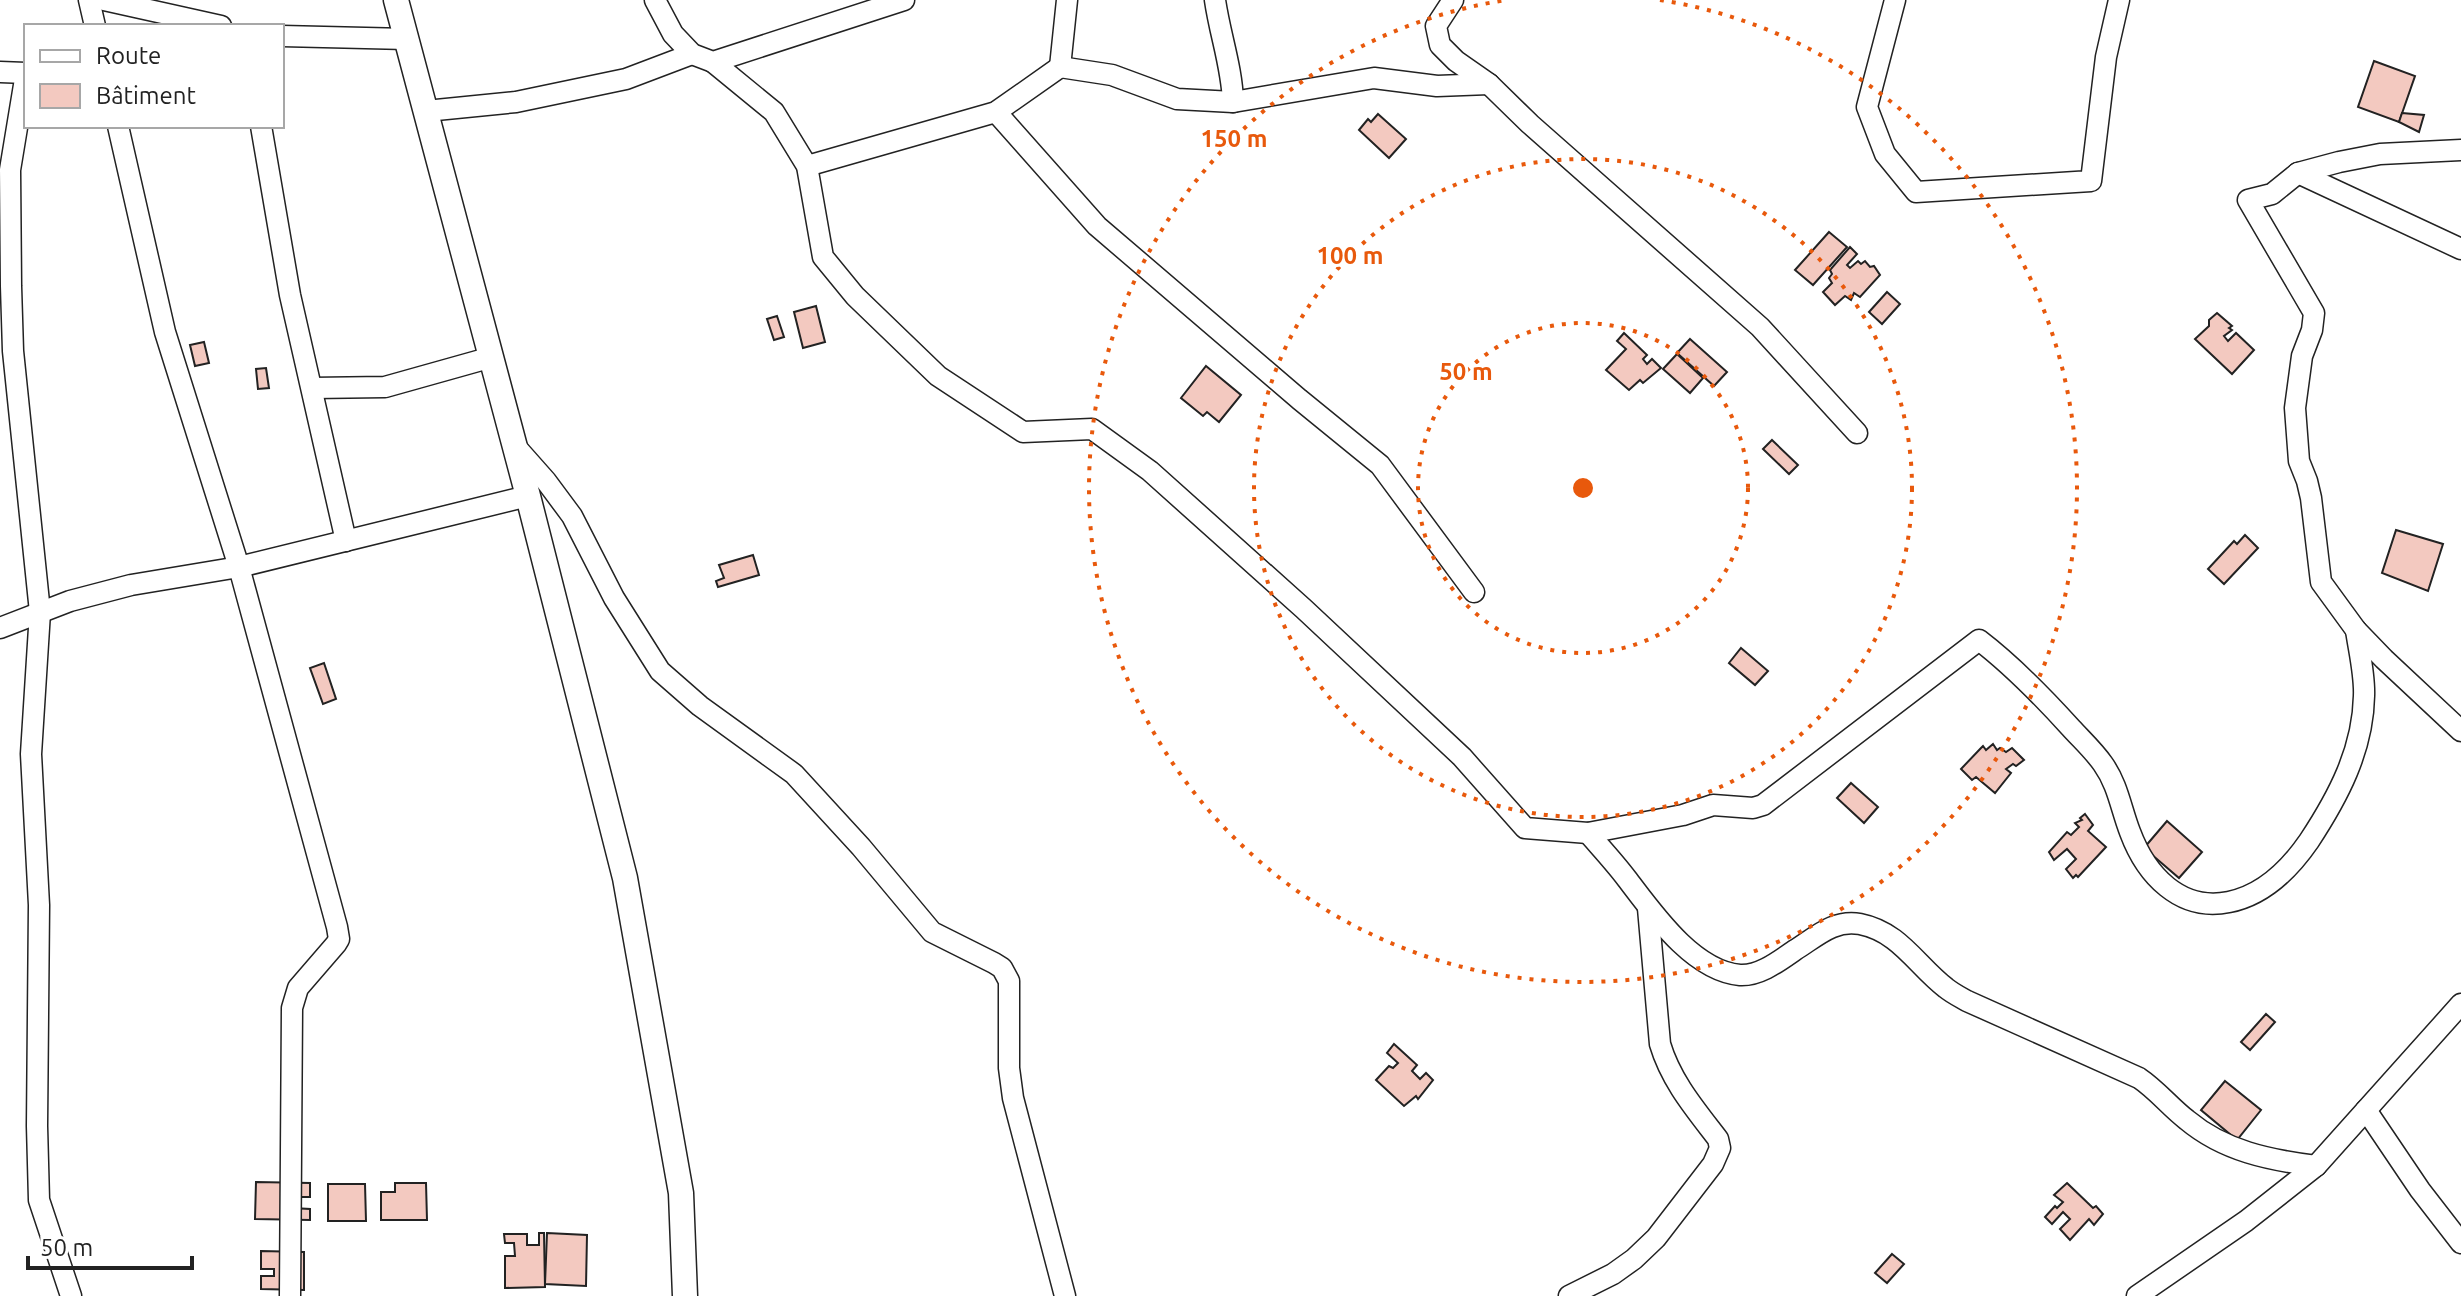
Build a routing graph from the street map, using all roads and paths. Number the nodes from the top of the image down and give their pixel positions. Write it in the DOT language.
graph roads {
  1 [pos="89,0"];
  2 [pos="104,0"];
  3 [pos="396,0"];
  4 [pos="655,0"];
  5 [pos="904,0"];
  6 [pos="1067,0"];
  7 [pos="1215,0"];
  8 [pos="1453,0"];
  9 [pos="1895,0"];
  10 [pos="2119,0"];
  11 [pos="95,24"];
  12 [pos="212,24"];
  13 [pos="284,36"];
  14 [pos="407,39"];
  15 [pos="692,54"];
  16 [pos="713,62"];
  17 [pos="1060,67"];
  18 [pos="0,72"];
  19 [pos="24,73"];
  20 [pos="24,82"];
  21 [pos="1489,84"];
  22 [pos="1233,102"];
  23 [pos="426,111"];
  24 [pos="996,112"];
  25 [pos="118,128"];
  26 [pos="261,128"];
  27 [pos="2461,150"];
  28 [pos="807,166"];
  29 [pos="5,172"];
  30 [pos="2298,173"];
  31 [pos="2461,249"];
  32 [pos="7,346"];
  33 [pos="492,357"];
  34 [pos="312,388"];
  35 [pos="1857,433"];
  36 [pos="515,446"];
  37 [pos="528,496"];
  38 [pos="346,541"];
  39 [pos="239,567"];
  40 [pos="1474,592"];
  41 [pos="40,612"];
  42 [pos="0,628"];
  43 [pos="2356,630"];
  44 [pos="2384,659"];
  45 [pos="2365,693"];
  46 [pos="2461,731"];
  47 [pos="1588,833"];
  48 [pos="1648,908"];
  49 [pos="2461,1004"];
  50 [pos="2366,1110"];
  51 [pos="2316,1166"];
  52 [pos="2461,1243"];
  53 [pos="71,1296"];
  54 [pos="290,1296"];
  55 [pos="685,1296"];
  56 [pos="1065,1296"];
  57 [pos="1569,1296"];
  58 [pos="2137,1296"];
  1 -- 11 [label="street"];
  2 -- 12 [label="street"];
  3 -- 14 [label="street"];
  4 -- 15 [label="street"];
  5 -- 16 [label="street"];
  6 -- 17 [label="street"];
  7 -- 22 [label="street"];
  8 -- 21 [label="street"];
  9 -- 10 [label="street"];
  13 -- 14 [label="street"];
  14 -- 23 [label="street"];
  15 -- 16 [label="street"];
  15 -- 23 [label="street"];
  16 -- 28 [label="street"];
  17 -- 22 [label="street"];
  17 -- 24 [label="street"];
  18 -- 19 [label="street"];
  20 -- 29 [label="street"];
  21 -- 22 [label="street"];
  21 -- 35 [label="street"];
  23 -- 33 [label="street"];
  24 -- 28 [label="street"];
  24 -- 40 [label="street"];
  25 -- 39 [label="street"];
  26 -- 34 [label="street"];
  27 -- 30 [label="street"];
  28 -- 47 [label="street"];
  29 -- 32 [label="street"];
  30 -- 31 [label="street"];
  30 -- 43 [label="street"];
  32 -- 41 [label="street"];
  33 -- 34 [label="street"];
  33 -- 36 [label="street"];
  34 -- 38 [label="street"];
  36 -- 37 [label="street"];
  36 -- 56 [label="street"];
  37 -- 38 [label="street"];
  37 -- 55 [label="street"];
  38 -- 39 [label="street"];
  39 -- 41 [label="street"];
  39 -- 54 [label="street"];
  41 -- 42 [label="street"];
  41 -- 53 [label="street"];
  43 -- 44 [label="street"];
  43 -- 45 [label="street"];
  44 -- 45 [label="street"];
  44 -- 46 [label="street"];
  45 -- 47 [label="street"];
  47 -- 48 [label="street"];
  48 -- 51 [label="street"];
  48 -- 57 [label="street"];
  49 -- 50 [label="street"];
  50 -- 51 [label="street"];
  50 -- 52 [label="street"];
  51 -- 58 [label="street"];
}
